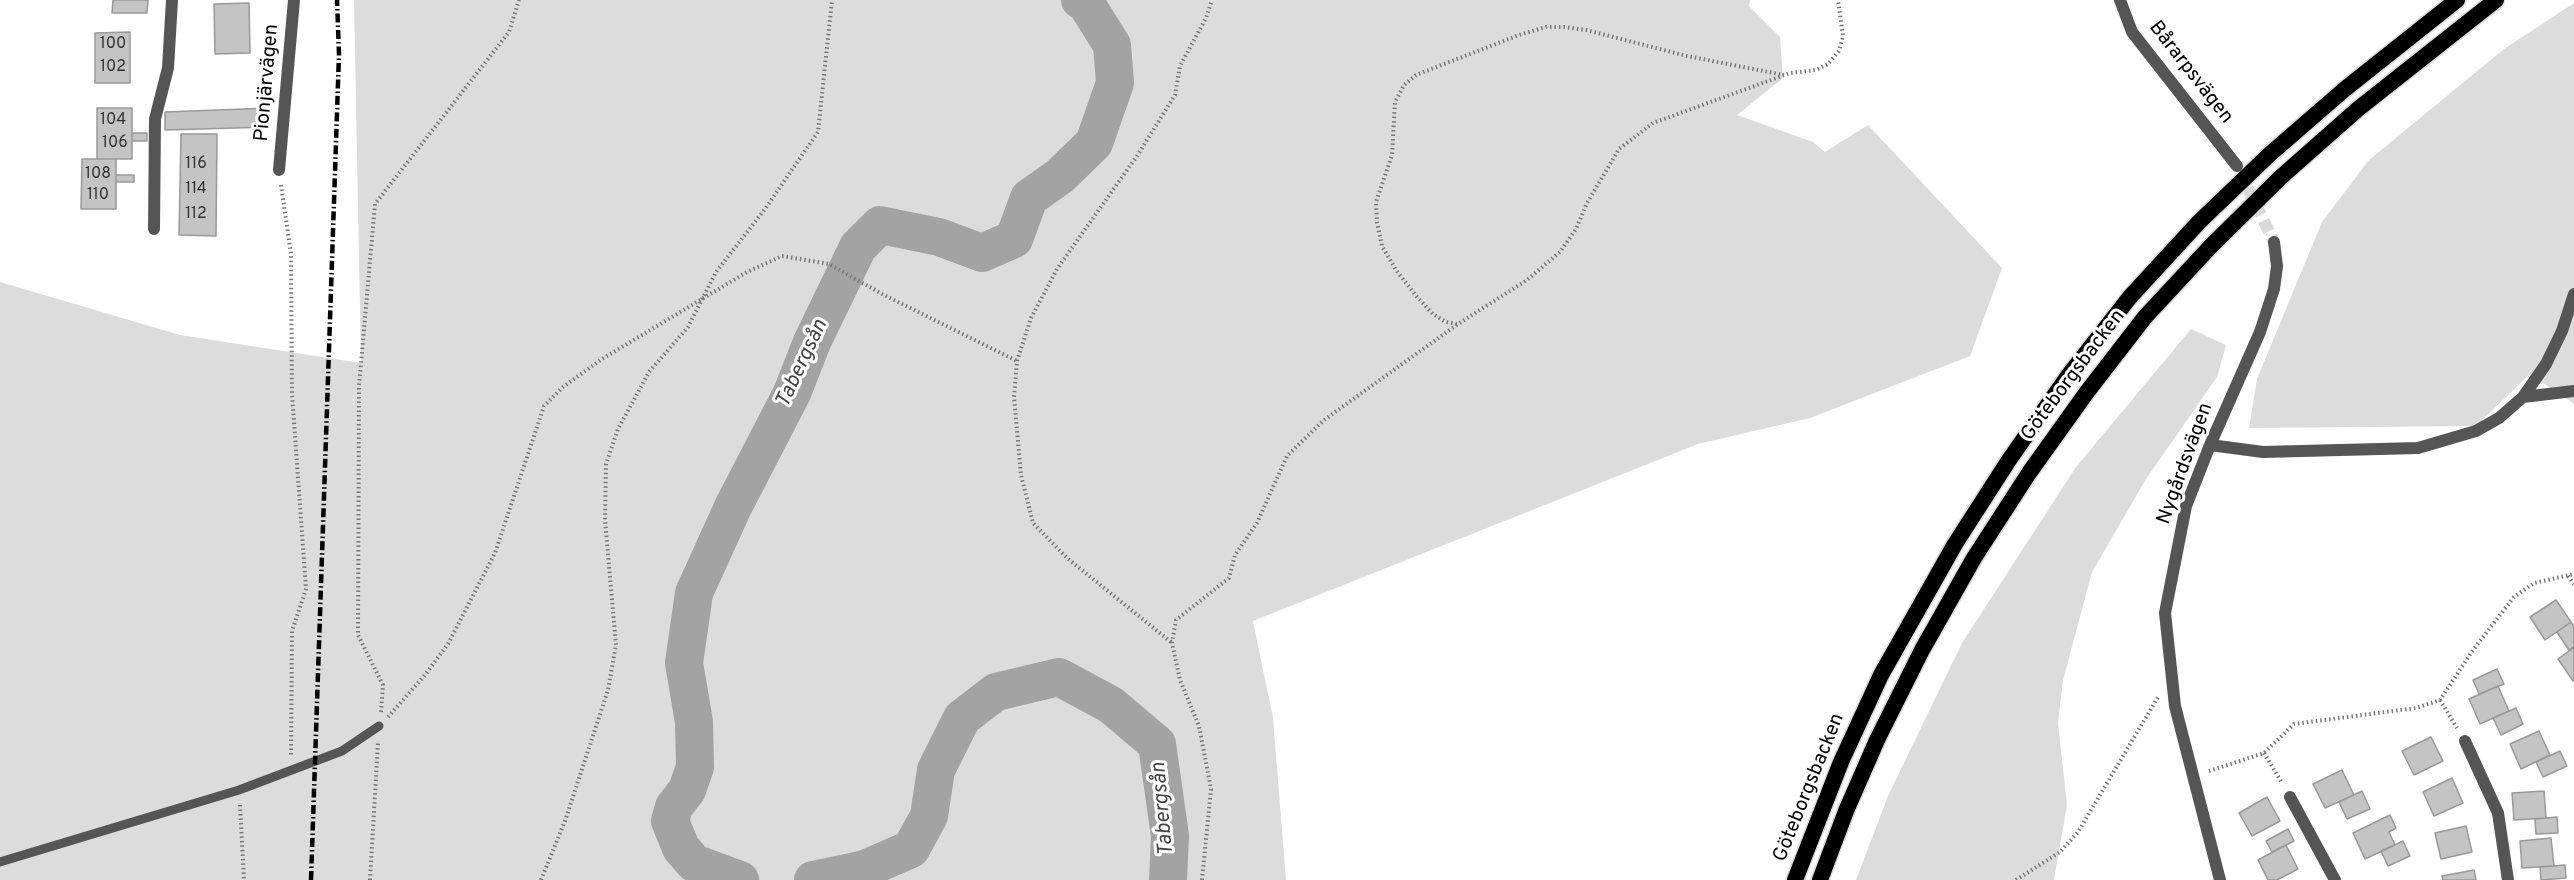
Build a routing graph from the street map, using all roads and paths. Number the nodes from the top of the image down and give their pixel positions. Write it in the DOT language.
graph roads {
  1 [pos="172,0"];
  2 [pos="294,0"];
  3 [pos="519,0"];
  4 [pos="832,0"];
  5 [pos="1212,0"];
  6 [pos="1839,0"];
  7 [pos="2120,0"];
  8 [pos="2457,0"];
  9 [pos="2496,0"];
  10 [pos="1785,75"];
  11 [pos="2237,166"];
  12 [pos="279,170"];
  13 [pos="154,229"];
  14 [pos="2274,242"];
  15 [pos="2574,294"];
  16 [pos="704,297"];
  17 [pos="1458,324"];
  18 [pos="1017,360"];
  19 [pos="2574,391"];
  20 [pos="2523,397"];
  21 [pos="2210,445"];
  22 [pos="2574,574"];
  23 [pos="2568,576"];
  24 [pos="2574,584"];
  25 [pos="1172,643"];
  26 [pos="2172,675"];
  27 [pos="2440,700"];
  28 [pos="379,726"];
  29 [pos="2466,741"];
  30 [pos="2264,753"];
  31 [pos="291,770"];
  32 [pos="2213,770"];
  33 [pos="239,790"];
  34 [pos="2290,797"];
  35 [pos="0,862"];
  36 [pos="244,880"];
  37 [pos="370,880"];
  38 [pos="541,880"];
  39 [pos="1202,880"];
  40 [pos="1795,880"];
  41 [pos="1820,880"];
  42 [pos="2016,880"];
  43 [pos="2220,880"];
  44 [pos="2335,880"];
  45 [pos="2508,880"];
  1 -- 13 [label="street"];
  2 -- 12 [label="street, Pionjärvägen"];
  3 -- 28 [label="path"];
  4 -- 16 [label="path"];
  5 -- 18 [label="path"];
  6 -- 10 [label="path"];
  7 -- 11 [label="street, Bårarpsvägen"];
  8 -- 40 [label="highway, Göteborgsbacken"];
  9 -- 41 [label="highway, Göteborgsbacken"];
  10 -- 17 [label="path"];
  10 -- 17 [label="path"];
  12 -- 31 [label="path"];
  14 -- 21 [label="street, Nygårdsvägen"];
  15 -- 20 [label="street"];
  16 -- 18 [label="path"];
  16 -- 28 [label="path"];
  16 -- 38 [label="path"];
  17 -- 25 [label="path"];
  18 -- 25 [label="path"];
  19 -- 20 [label="street"];
  20 -- 21 [label="street"];
  21 -- 26 [label="street, Nygårdsvägen"];
  22 -- 23 [label="path"];
  23 -- 24 [label="path"];
  23 -- 27 [label="path"];
  25 -- 39 [label="path"];
  26 -- 42 [label="path"];
  26 -- 43 [label="street, Nygårdsvägen"];
  27 -- 29 [label="path"];
  27 -- 30 [label="path"];
  28 -- 31 [label="lane"];
  28 -- 37 [label="path"];
  29 -- 45 [label="street"];
  30 -- 32 [label="path"];
  30 -- 34 [label="path"];
  31 -- 33 [label="lane"];
  33 -- 35 [label="lane"];
  33 -- 36 [label="path"];
  34 -- 44 [label="street"];
}
